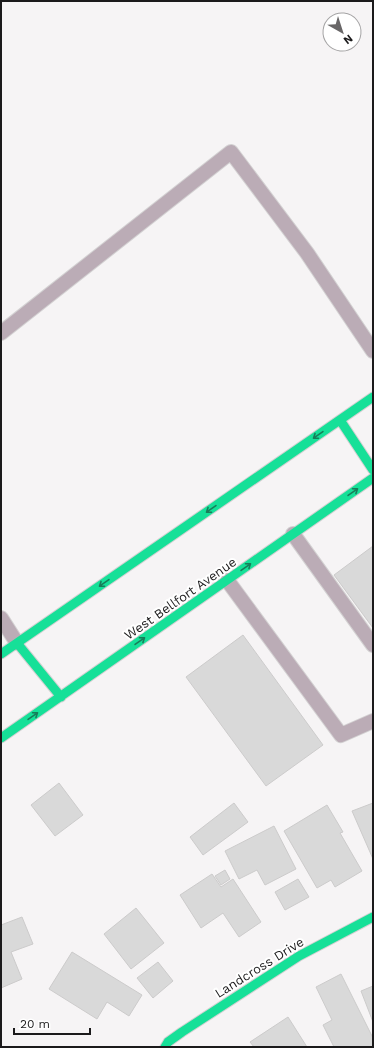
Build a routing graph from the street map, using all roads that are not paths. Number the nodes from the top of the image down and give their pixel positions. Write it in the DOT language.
graph roads {
  1 [pos="1,333"];
  2 [pos="373,351"];
  3 [pos="373,396"];
  4 [pos="340,420"];
  5 [pos="373,470"];
  6 [pos="373,478"];
  7 [pos="293,534"];
  8 [pos="227,580"];
  9 [pos="1,618"];
  10 [pos="17,643"];
  11 [pos="373,645"];
  12 [pos="1,654"];
  13 [pos="61,697"];
  14 [pos="373,721"];
  15 [pos="1,738"];
  16 [pos="373,917"];
  17 [pos="165,1047"];
  1 -- 2 [label="lane"];
  3 -- 4 [label="main road"];
  4 -- 5 [label="main road"];
  4 -- 10 [label="main road, one-way"];
  7 -- 6 [label="main road, West Bellfort Avenue, one-way"];
  8 -- 7 [label="main road, West Bellfort Avenue, one-way"];
  7 -- 11 [label="lane"];
  13 -- 8 [label="main road, West Bellfort Avenue, one-way"];
  8 -- 14 [label="lane"];
  9 -- 10 [label="lane"];
  10 -- 12 [label="main road"];
  10 -- 13 [label="main road"];
  15 -- 13 [label="main road, West Bellfort Avenue, one-way"];
  16 -- 17 [label="main road, Landcross Drive"];
}
